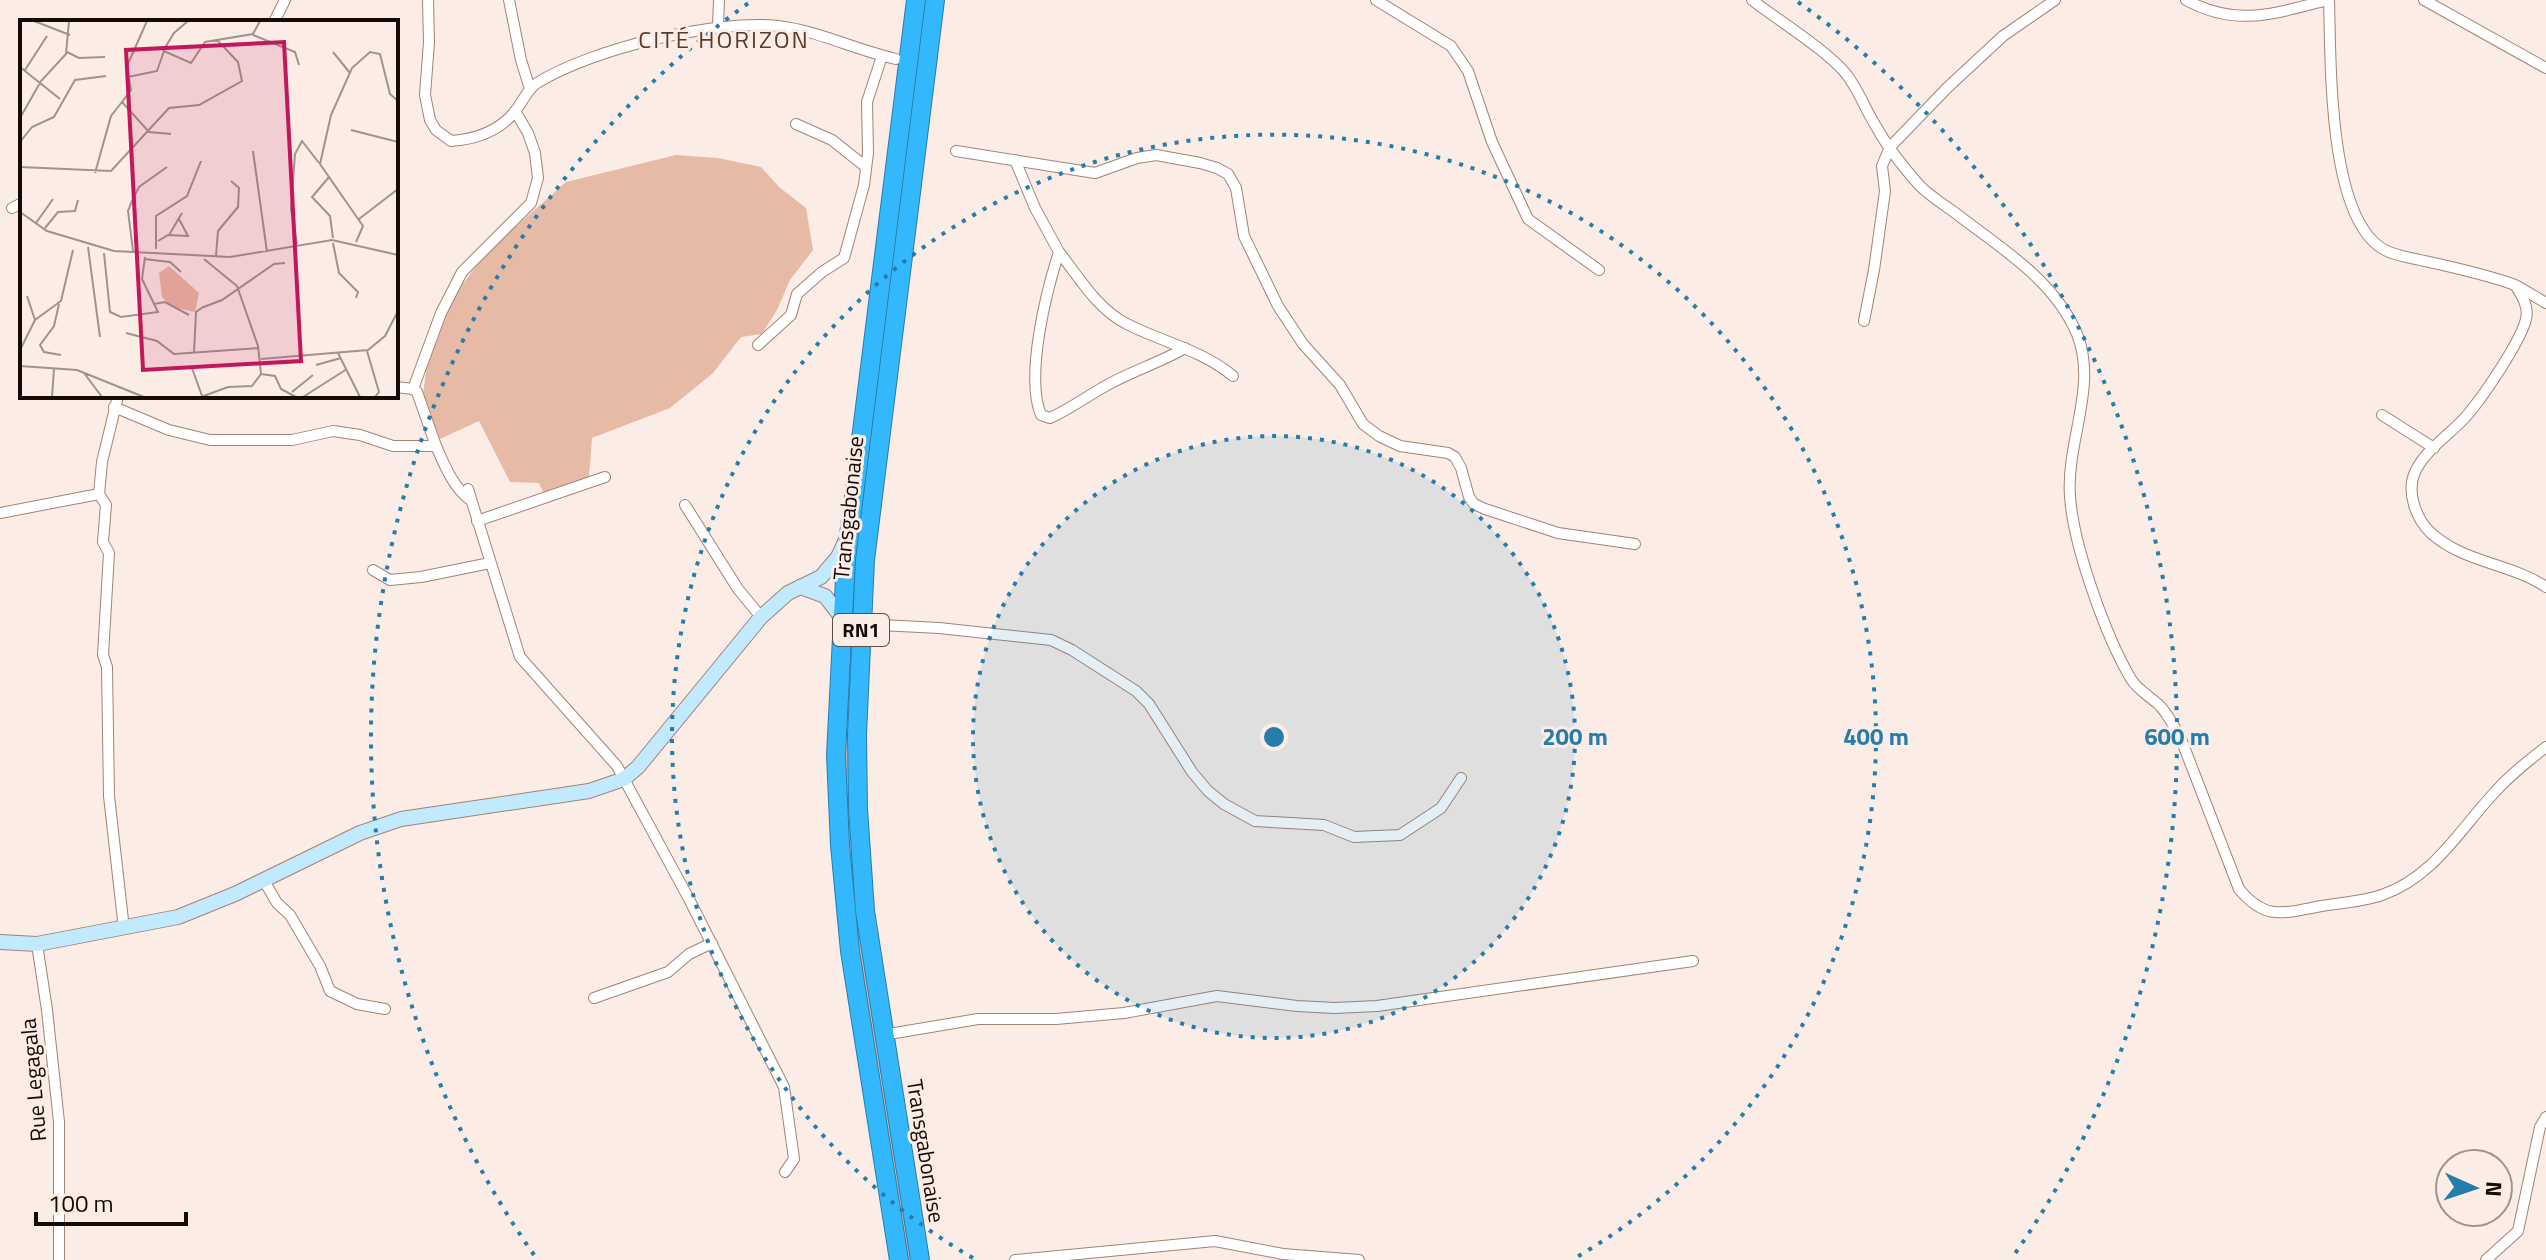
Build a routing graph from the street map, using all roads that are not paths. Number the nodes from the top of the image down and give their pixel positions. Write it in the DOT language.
graph roads {
  1 [pos="285,0"];
  2 [pos="428,0"];
  3 [pos="509,0"];
  4 [pos="719,0"];
  5 [pos="916,0"];
  6 [pos="935,0"];
  7 [pos="1376,0"];
  8 [pos="1752,0"];
  9 [pos="2055,0"];
  10 [pos="2186,0"];
  11 [pos="2329,0"];
  12 [pos="2424,0"];
  13 [pos="275,20"];
  14 [pos="718,25"];
  15 [pos="882,56"];
  16 [pos="896,59"];
  17 [pos="2546,68"];
  18 [pos="530,89"];
  19 [pos="515,111"];
  20 [pos="796,124"];
  21 [pos="1890,147"];
  22 [pos="956,151"];
  23 [pos="1015,160"];
  24 [pos="866,167"];
  25 [pos="1059,252"];
  26 [pos="1599,270"];
  27 [pos="2515,285"];
  28 [pos="2546,303"];
  29 [pos="1864,321"];
  30 [pos="758,345"];
  31 [pos="1185,348"];
  32 [pos="1233,376"];
  33 [pos="398,387"];
  34 [pos="413,389"];
  35 [pos="116,402"];
  36 [pos="2382,415"];
  37 [pos="436,446"];
  38 [pos="2434,448"];
  39 [pos="605,477"];
  40 [pos="99,494"];
  41 [pos="685,505"];
  42 [pos="0,513"];
  43 [pos="477,521"];
  44 [pos="850,530"];
  45 [pos="1635,544"];
  46 [pos="490,563"];
  47 [pos="373,570"];
  48 [pos="800,587"];
  49 [pos="2546,587"];
  50 [pos="761,617"];
  51 [pos="842,618"];
  52 [pos="861,624"];
  53 [pos="2546,747"];
  54 [pos="1461,778"];
  55 [pos="624,779"];
  56 [pos="263,879"];
  57 [pos="124,929"];
  58 [pos="0,942"];
  59 [pos="712,943"];
  60 [pos="37,944"];
  61 [pos="1693,961"];
  62 [pos="594,998"];
  63 [pos="385,1009"];
  64 [pos="883,1035"];
  65 [pos="2546,1117"];
  66 [pos="785,1172"];
  67 [pos="59,1260"];
  68 [pos="899,1260"];
  69 [pos="920,1260"];
  70 [pos="1015,1260"];
  71 [pos="1359,1260"];
  72 [pos="2486,1260"];
  1 -- 13 [label="street"];
  2 -- 19 [label="street"];
  3 -- 18 [label="street"];
  4 -- 14 [label="street"];
  5 -- 44 [label="highway, Transgabonaise / RN1"];
  6 -- 52 [label="highway, Transgabonaise / RN1"];
  7 -- 26 [label="street"];
  8 -- 21 [label="street"];
  9 -- 21 [label="street"];
  10 -- 11 [label="street"];
  11 -- 27 [label="street"];
  12 -- 17 [label="street"];
  14 -- 15 [label="street"];
  14 -- 18 [label="street"];
  15 -- 16 [label="street"];
  15 -- 24 [label="street"];
  18 -- 19 [label="street"];
  19 -- 34 [label="street"];
  20 -- 24 [label="street"];
  21 -- 29 [label="street"];
  21 -- 53 [label="street"];
  22 -- 23 [label="street"];
  23 -- 25 [label="street"];
  23 -- 45 [label="street"];
  24 -- 30 [label="street"];
  25 -- 31 [label="street"];
  25 -- 31 [label="street"];
  27 -- 28 [label="street"];
  27 -- 38 [label="street"];
  31 -- 32 [label="street"];
  33 -- 34 [label="street"];
  34 -- 37 [label="street"];
  35 -- 37 [label="street"];
  35 -- 40 [label="street"];
  36 -- 38 [label="street"];
  37 -- 43 [label="street"];
  38 -- 49 [label="street"];
  39 -- 43 [label="street"];
  40 -- 42 [label="street"];
  40 -- 57 [label="street"];
  41 -- 50 [label="street"];
  43 -- 46 [label="street"];
  44 -- 48 [label="street"];
  44 -- 51 [label="highway, Transgabonaise / RN1"];
  46 -- 47 [label="street"];
  46 -- 55 [label="street"];
  48 -- 50 [label="street"];
  48 -- 51 [label="street"];
  50 -- 55 [label="street"];
  51 -- 68 [label="highway, Transgabonaise / RN1"];
  52 -- 54 [label="street"];
  52 -- 64 [label="highway, Transgabonaise / RN1"];
  55 -- 56 [label="street"];
  55 -- 59 [label="street"];
  56 -- 57 [label="street"];
  56 -- 63 [label="street"];
  57 -- 60 [label="street"];
  58 -- 60 [label="street"];
  59 -- 62 [label="street"];
  59 -- 66 [label="street"];
  60 -- 67 [label="street, Rue Legagala"];
  61 -- 64 [label="street"];
  64 -- 69 [label="highway, Transgabonaise / RN1"];
  65 -- 72 [label="street"];
  70 -- 71 [label="street"];
}
